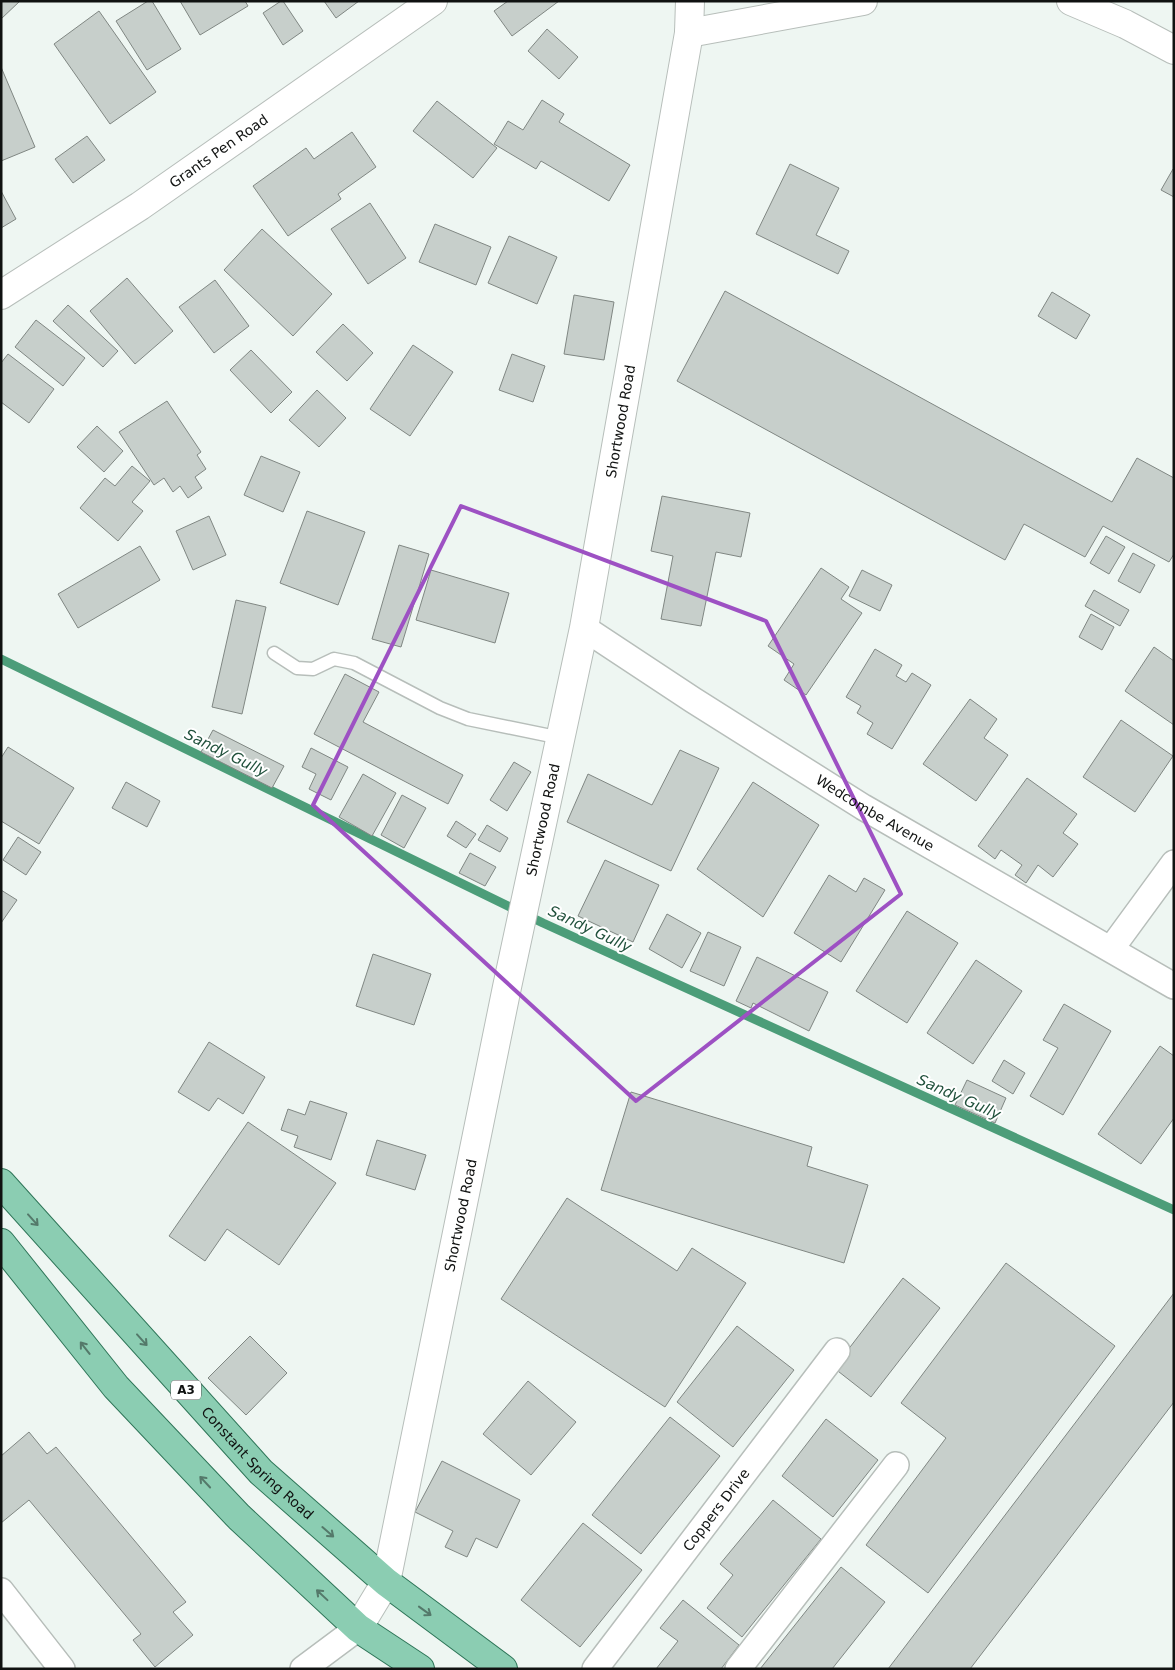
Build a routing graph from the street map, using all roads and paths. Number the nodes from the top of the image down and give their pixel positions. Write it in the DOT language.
graph roads {
  1 [pos="433,1"];
  2 [pos="690,1"];
  3 [pos="863,1"];
  4 [pos="1071,1"];
  5 [pos="689,33"];
  6 [pos="1174,50"];
  7 [pos="1,295"];
  8 [pos="584,628"];
  9 [pos="274,653"];
  10 [pos="561,738"];
  11 [pos="1174,863"];
  12 [pos="1111,949"];
  13 [pos="1174,986"];
  14 [pos="1,1183"];
  15 [pos="1,1243"];
  16 [pos="837,1351"];
  17 [pos="896,1465"];
  18 [pos="386,1582"];
  19 [pos="1,1591"];
  20 [pos="358,1628"];
  21 [pos="62,1669"];
  22 [pos="303,1669"];
  23 [pos="420,1669"];
  24 [pos="503,1669"];
  25 [pos="595,1669"];
  26 [pos="738,1669"];
  1 -- 7 [label="main road, Grants Pen Road"];
  2 -- 5 [label="main road, Shortwood Road"];
  3 -- 5 [label="main road"];
  4 -- 6 [label="main road"];
  5 -- 8 [label="main road, Shortwood Road"];
  8 -- 10 [label="main road, Shortwood Road"];
  8 -- 12 [label="street, Wedcombe Avenue"];
  9 -- 10 [label="lane"];
  10 -- 18 [label="main road, Shortwood Road"];
  11 -- 12 [label="street"];
  12 -- 13 [label="street, Wedcombe Avenue"];
  14 -- 18 [label="main road, Constant Spring Road / A3, one-way"];
  20 -- 15 [label="main road, one-way"];
  16 -- 25 [label="street, Coppers Drive"];
  17 -- 26 [label="street"];
  18 -- 20 [label="main road, Shortwood Road"];
  18 -- 24 [label="main road, Constant Spring Road / A3, one-way"];
  19 -- 21 [label="street"];
  20 -- 22 [label="street"];
  20 -- 23 [label="main road"];
}
